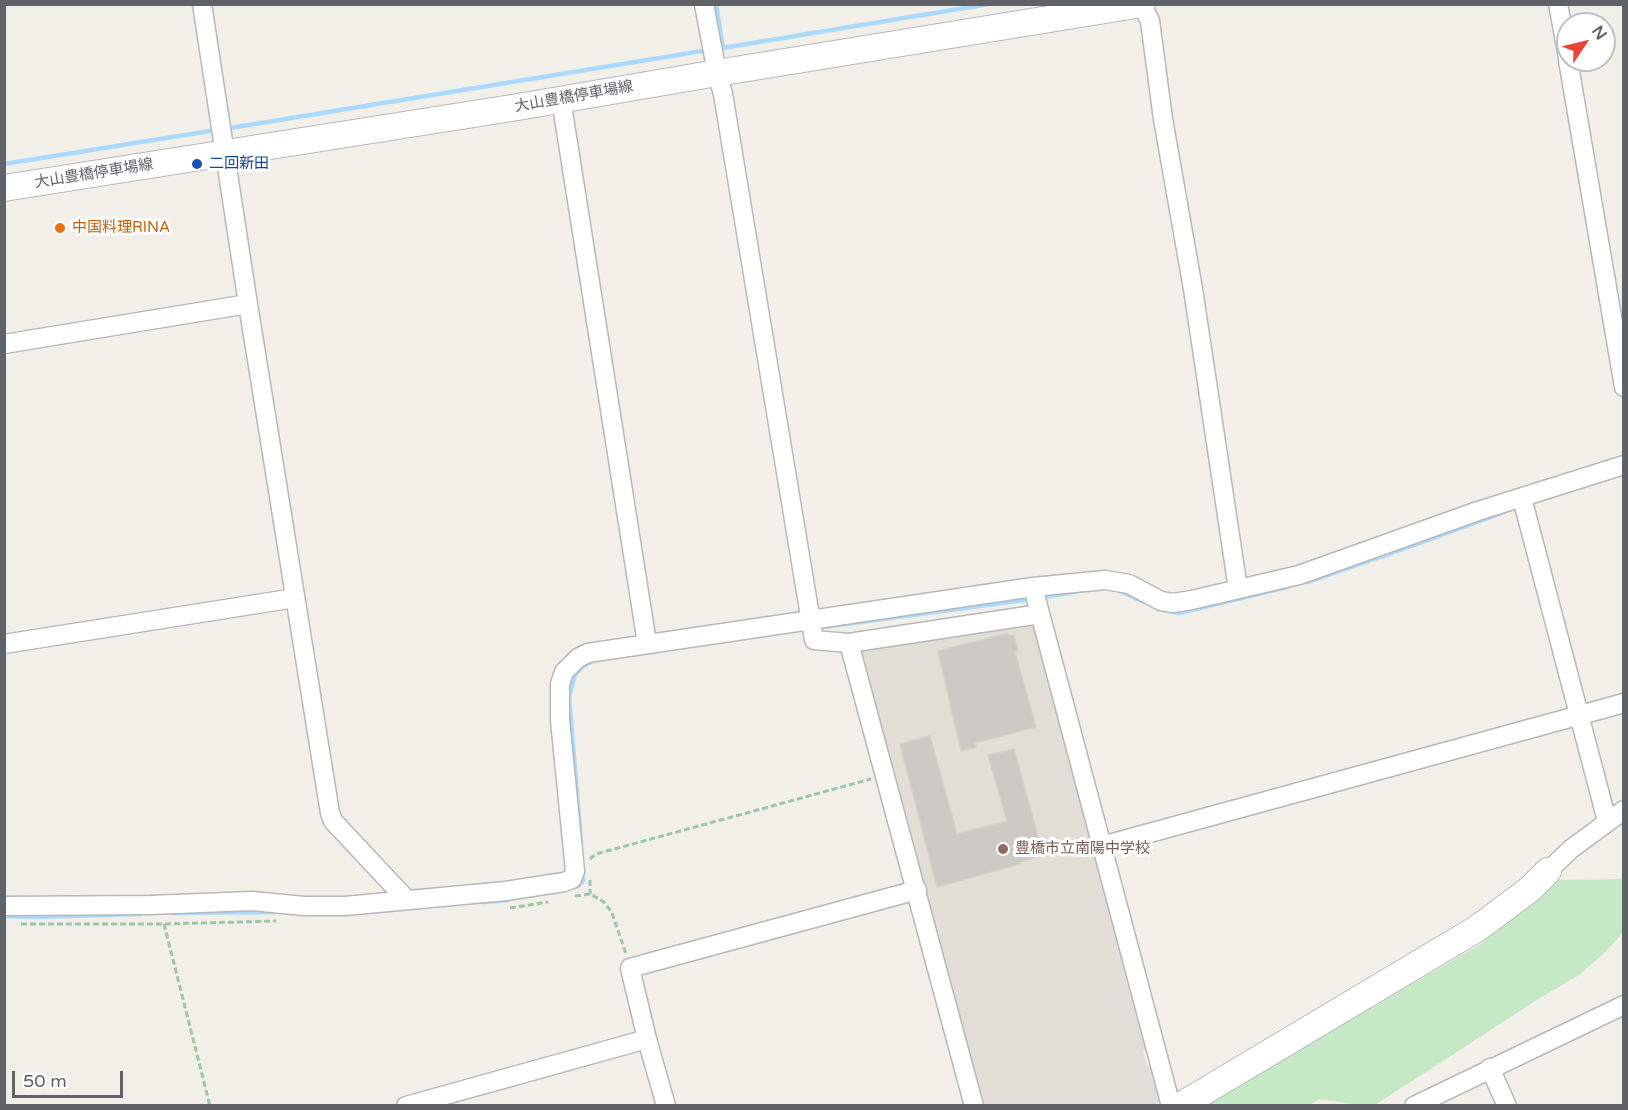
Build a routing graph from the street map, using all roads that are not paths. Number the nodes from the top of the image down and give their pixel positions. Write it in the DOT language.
graph roads {
  1 [pos="202,4"];
  2 [pos="704,4"];
  3 [pos="1142,5"];
  4 [pos="715,66"];
  5 [pos="1570,72"];
  6 [pos="561,99"];
  7 [pos="225,153"];
  8 [pos="4,188"];
  9 [pos="248,304"];
  10 [pos="4,344"];
  11 [pos="1623,387"];
  12 [pos="1623,465"];
  13 [pos="1523,505"];
  14 [pos="1238,589"];
  15 [pos="296,598"];
  16 [pos="1037,602"];
  17 [pos="811,619"];
  18 [pos="647,643"];
  19 [pos="849,643"];
  20 [pos="4,644"];
  21 [pos="1623,703"];
  22 [pos="1580,715"];
  23 [pos="1623,810"];
  24 [pos="1607,821"];
  25 [pos="1102,846"];
  26 [pos="1548,871"];
  27 [pos="917,890"];
  28 [pos="407,900"];
  29 [pos="4,906"];
  30 [pos="1623,1005"];
  31 [pos="647,1039"];
  32 [pos="1490,1068"];
  33 [pos="406,1106"];
  34 [pos="666,1106"];
  35 [pos="974,1106"];
  36 [pos="1171,1106"];
  37 [pos="1180,1106"];
  38 [pos="1414,1106"];
  39 [pos="1507,1106"];
  1 -- 7 [label="street"];
  2 -- 4 [label="street"];
  3 -- 4 [label="main road, 大山豊橋停車場線"];
  3 -- 14 [label="street"];
  4 -- 6 [label="main road, 大山豊橋停車場線"];
  4 -- 17 [label="street"];
  5 -- 11 [label="street"];
  6 -- 7 [label="main road, 大山豊橋停車場線"];
  6 -- 18 [label="street"];
  7 -- 8 [label="main road, 大山豊橋停車場線"];
  7 -- 9 [label="street"];
  9 -- 10 [label="street"];
  9 -- 15 [label="street"];
  12 -- 13 [label="street"];
  13 -- 14 [label="street"];
  13 -- 22 [label="street"];
  14 -- 16 [label="street"];
  15 -- 20 [label="street"];
  15 -- 28 [label="street"];
  16 -- 17 [label="street"];
  16 -- 19 [label="street"];
  16 -- 25 [label="street"];
  17 -- 18 [label="street"];
  17 -- 19 [label="street"];
  18 -- 28 [label="street"];
  19 -- 27 [label="street"];
  21 -- 22 [label="street"];
  22 -- 24 [label="street"];
  22 -- 25 [label="street"];
  23 -- 24 [label="street"];
  24 -- 26 [label="street"];
  25 -- 36 [label="street"];
  26 -- 37 [label="main road"];
  27 -- 31 [label="street"];
  27 -- 35 [label="street"];
  28 -- 29 [label="street"];
  30 -- 32 [label="street"];
  31 -- 33 [label="street"];
  31 -- 34 [label="street"];
  32 -- 38 [label="street"];
  32 -- 39 [label="street"];
}
